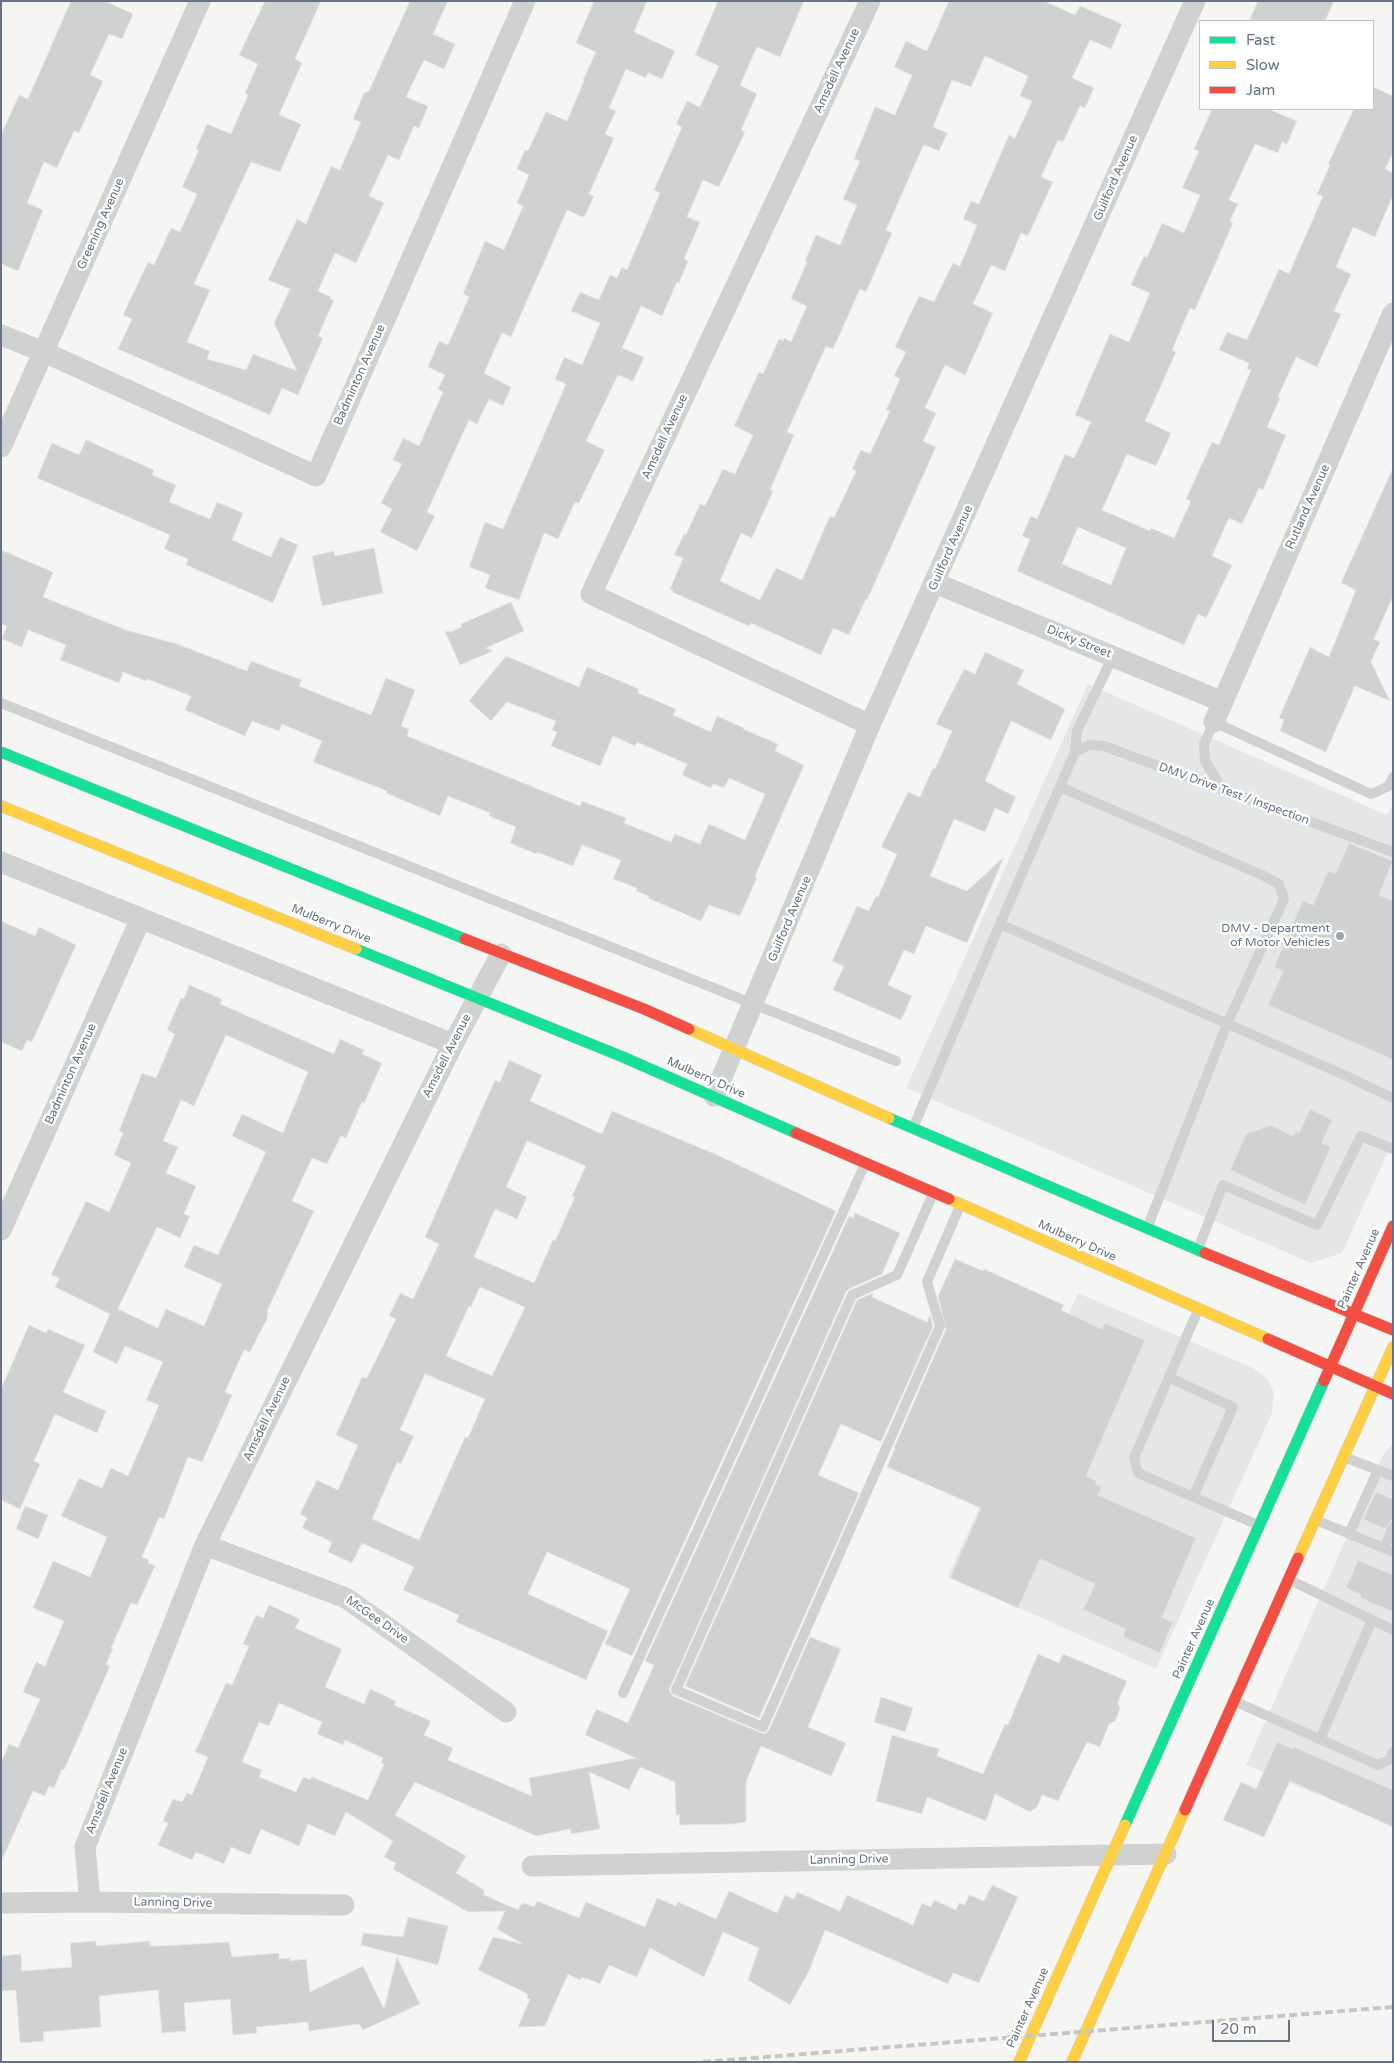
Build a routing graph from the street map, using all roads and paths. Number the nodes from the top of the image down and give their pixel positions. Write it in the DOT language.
graph roads {
  1 [pos="200,1"];
  2 [pos="525,1"];
  3 [pos="870,1"];
  4 [pos="1195,1"];
  5 [pos="1393,312"];
  6 [pos="1,336"];
  7 [pos="44,352"];
  8 [pos="1,447"];
  9 [pos="935,583"];
  10 [pos="1113,656"];
  11 [pos="1222,702"];
  12 [pos="1,703"];
  13 [pos="1214,722"];
  14 [pos="870,725"];
  15 [pos="1,752"];
  16 [pos="1075,752"];
  17 [pos="1393,777"];
  18 [pos="1060,787"];
  19 [pos="1223,790"];
  20 [pos="1,806"];
  21 [pos="1393,852"];
  22 [pos="1,862"];
  23 [pos="141,918"];
  24 [pos="1000,924"];
  25 [pos="502,954"];
  26 [pos="477,998"];
  27 [pos="754,1005"];
  28 [pos="1227,1024"];
  29 [pos="453,1044"];
  30 [pos="735,1049"];
  31 [pos="896,1061"];
  32 [pos="714,1096"];
  33 [pos="1393,1098"];
  34 [pos="913,1128"];
  35 [pos="1393,1149"];
  36 [pos="866,1163"];
  37 [pos="933,1193"];
  38 [pos="961,1205"];
  39 [pos="1393,1226"];
  40 [pos="1148,1227"];
  41 [pos="1,1230"];
  42 [pos="1198,1250"];
  43 [pos="1198,1309"];
  44 [pos="1354,1313"];
  45 [pos="1393,1330"];
  46 [pos="1393,1346"];
  47 [pos="1330,1366"];
  48 [pos="1170,1378"];
  49 [pos="1375,1386"];
  50 [pos="1393,1394"];
  51 [pos="1344,1457"];
  52 [pos="1378,1470"];
  53 [pos="1393,1476"];
  54 [pos="1193,1497"];
  55 [pos="1315,1520"];
  56 [pos="1259,1526"];
  57 [pos="1393,1528"];
  58 [pos="1349,1534"];
  59 [pos="205,1545"];
  60 [pos="1388,1550"];
  61 [pos="1289,1580"];
  62 [pos="1372,1620"];
  63 [pos="1393,1630"];
  64 [pos="624,1693"];
  65 [pos="1234,1701"];
  66 [pos="506,1712"];
  67 [pos="1320,1739"];
  68 [pos="1393,1752"];
  69 [pos="1112,1854"];
  70 [pos="1166,1854"];
  71 [pos="532,1866"];
  72 [pos="90,1902"];
  73 [pos="1,1903"];
  74 [pos="344,1905"];
  75 [pos="1019,2062"];
  76 [pos="1072,2062"];
  1 -- 7 [label="street, Greening Avenue"];
  2 -- 7 [label="street, Badminton Avenue"];
  3 -- 14 [label="street, Amsdell Avenue"];
  4 -- 9 [label="street, Guilford Avenue"];
  5 -- 11 [label="street, Rutland Avenue"];
  6 -- 7 [label="street"];
  7 -- 8 [label="street, Greening Avenue"];
  9 -- 10 [label="street, Dicky Street"];
  9 -- 14 [label="street, Guilford Avenue"];
  10 -- 11 [label="street, Dicky Street"];
  10 -- 16 [label="lane"];
  11 -- 13 [label="street, Rutland Avenue"];
  12 -- 27 [label="lane"];
  13 -- 17 [label="lane"];
  13 -- 19 [label="lane"];
  14 -- 27 [label="street, Guilford Avenue"];
  15 -- 25 [label="main road"];
  16 -- 18 [label="lane"];
  16 -- 19 [label="lane, DMV Drive Test / Inspection"];
  18 -- 24 [label="lane"];
  18 -- 28 [label="lane"];
  19 -- 21 [label="lane, DMV Drive Test / Inspection"];
  20 -- 26 [label="main road, Mulberry Drive"];
  22 -- 23 [label="street"];
  23 -- 29 [label="street"];
  23 -- 41 [label="street, Badminton Avenue"];
  24 -- 28 [label="lane"];
  24 -- 34 [label="lane"];
  25 -- 26 [label="street, Amsdell Avenue"];
  25 -- 30 [label="main road"];
  26 -- 29 [label="street, Amsdell Avenue"];
  26 -- 32 [label="main road, Mulberry Drive"];
  27 -- 30 [label="street, Guilford Avenue"];
  27 -- 31 [label="lane"];
  28 -- 33 [label="lane"];
  28 -- 40 [label="lane"];
  29 -- 59 [label="street, Amsdell Avenue"];
  30 -- 32 [label="street, Guilford Avenue"];
  30 -- 34 [label="main road"];
  32 -- 36 [label="main road, Mulberry Drive"];
  34 -- 40 [label="main road"];
  35 -- 42 [label="lane"];
  36 -- 37 [label="main road, Mulberry Drive"];
  36 -- 64 [label="lane"];
  37 -- 38 [label="main road, Mulberry Drive"];
  37 -- 38 [label="lane"];
  38 -- 43 [label="main road, Mulberry Drive"];
  39 -- 44 [label="main road, Painter Avenue"];
  40 -- 42 [label="main road"];
  42 -- 44 [label="main road"];
  43 -- 47 [label="main road, Mulberry Drive"];
  43 -- 48 [label="lane"];
  44 -- 45 [label="main road"];
  44 -- 47 [label="main road, Painter Avenue"];
  46 -- 49 [label="main road"];
  47 -- 49 [label="main road, Mulberry Drive"];
  47 -- 56 [label="main road, Painter Avenue"];
  48 -- 54 [label="lane"];
  48 -- 54 [label="lane"];
  49 -- 50 [label="main road, Mulberry Drive"];
  49 -- 51 [label="main road"];
  51 -- 52 [label="lane"];
  51 -- 55 [label="main road"];
  52 -- 53 [label="lane"];
  52 -- 58 [label="lane"];
  54 -- 56 [label="lane"];
  55 -- 58 [label="lane"];
  55 -- 61 [label="main road"];
  56 -- 69 [label="main road, Painter Avenue"];
  57 -- 60 [label="lane"];
  58 -- 60 [label="lane"];
  59 -- 66 [label="street, McGee Drive"];
  59 -- 72 [label="street, Amsdell Avenue"];
  61 -- 62 [label="lane"];
  61 -- 65 [label="main road"];
  62 -- 63 [label="lane"];
  62 -- 67 [label="lane"];
  65 -- 67 [label="lane"];
  65 -- 70 [label="main road"];
  67 -- 68 [label="lane"];
  69 -- 70 [label="street, Lanning Drive"];
  69 -- 71 [label="street, Lanning Drive"];
  69 -- 75 [label="main road, Painter Avenue"];
  70 -- 76 [label="main road"];
  72 -- 73 [label="street, Lanning Drive"];
  72 -- 74 [label="street, Lanning Drive"];
}
